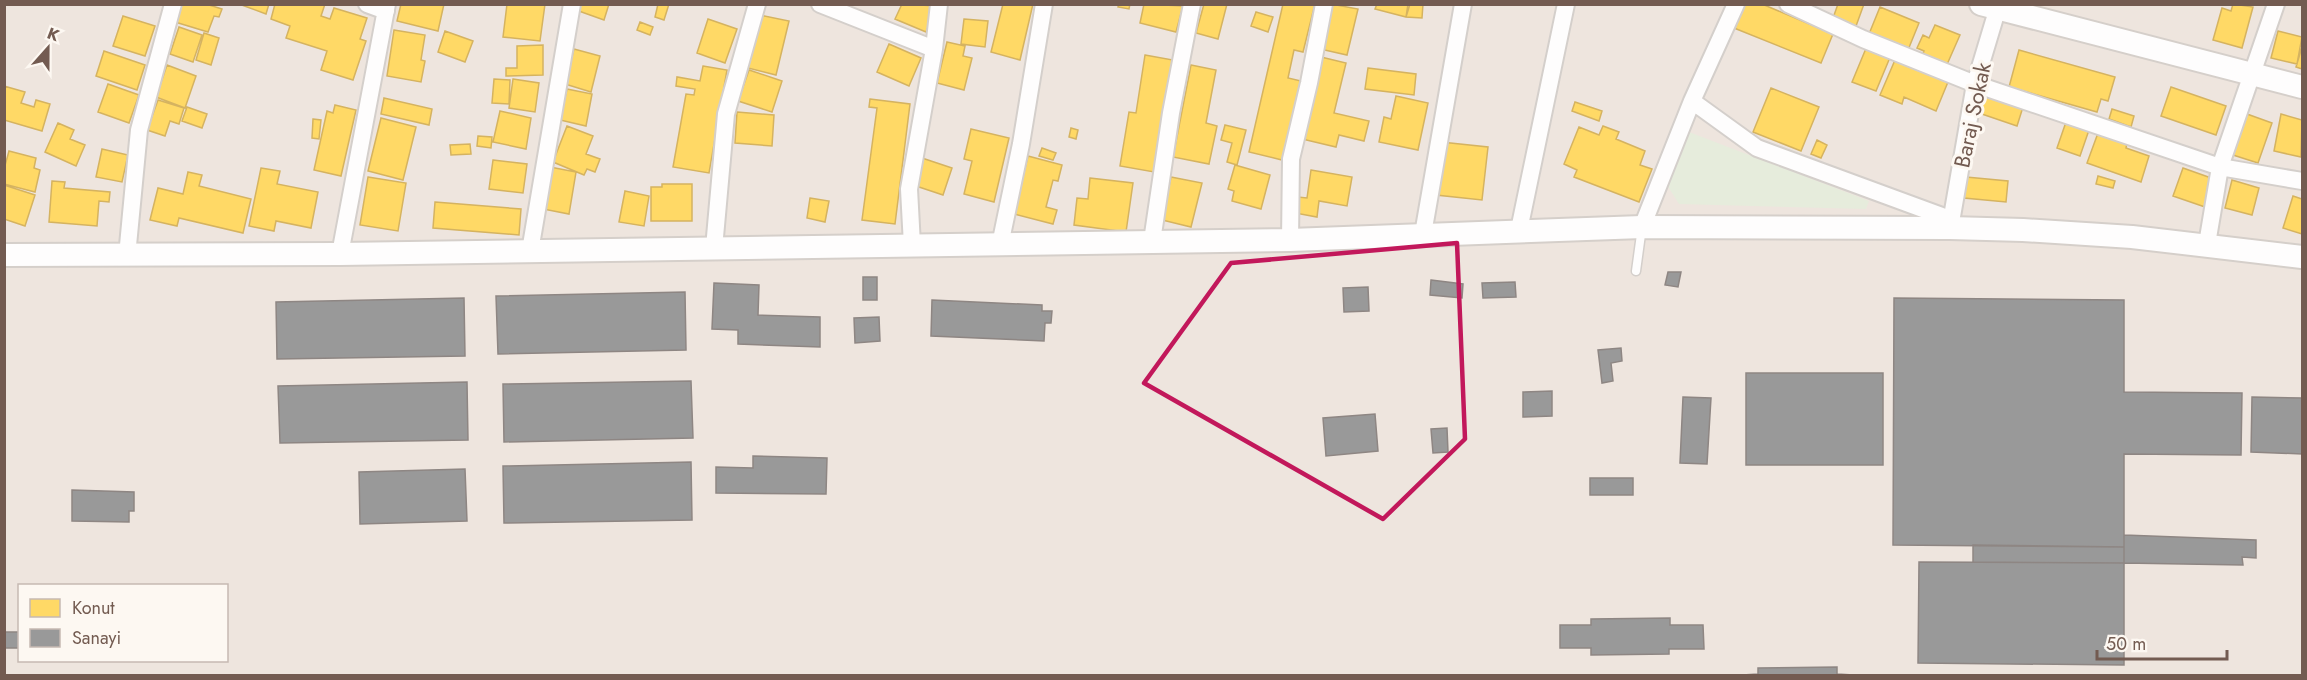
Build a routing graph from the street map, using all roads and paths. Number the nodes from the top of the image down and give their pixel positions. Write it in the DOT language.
graph roads {
  1 [pos="173,4"];
  2 [pos="367,4"];
  3 [pos="572,4"];
  4 [pos="757,4"];
  5 [pos="820,4"];
  6 [pos="939,4"];
  7 [pos="1044,4"];
  8 [pos="1192,4"];
  9 [pos="1323,4"];
  10 [pos="1463,4"];
  11 [pos="1566,4"];
  12 [pos="1736,4"];
  13 [pos="1788,4"];
  14 [pos="2276,4"];
  15 [pos="1993,6"];
  16 [pos="386,8"];
  17 [pos="934,49"];
  18 [pos="2254,74"];
  19 [pos="1975,84"];
  20 [pos="2302,87"];
  21 [pos="1692,101"];
  22 [pos="2220,167"];
  23 [pos="2302,181"];
  24 [pos="1950,223"];
  25 [pos="1642,227"];
  26 [pos="1520,230"];
  27 [pos="1423,234"];
  28 [pos="1290,240"];
  29 [pos="1152,241"];
  30 [pos="2207,244"];
  31 [pos="912,245"];
  32 [pos="1000,245"];
  33 [pos="714,248"];
  34 [pos="530,250"];
  35 [pos="4,255"];
  36 [pos="340,255"];
  37 [pos="128,256"];
  38 [pos="2302,257"];
  39 [pos="1636,271"];
  1 -- 37 [label="street"];
  2 -- 16 [label="street"];
  3 -- 34 [label="street"];
  4 -- 33 [label="street"];
  5 -- 17 [label="street"];
  6 -- 17 [label="street"];
  7 -- 32 [label="street"];
  8 -- 29 [label="street"];
  9 -- 28 [label="street"];
  10 -- 27 [label="street"];
  11 -- 26 [label="street"];
  12 -- 21 [label="street"];
  13 -- 19 [label="street"];
  14 -- 18 [label="street"];
  15 -- 18 [label="street"];
  15 -- 19 [label="street, Baraj Sokak"];
  16 -- 36 [label="street"];
  17 -- 31 [label="street"];
  18 -- 20 [label="street"];
  18 -- 22 [label="street"];
  19 -- 22 [label="street"];
  19 -- 24 [label="street, Baraj Sokak"];
  21 -- 24 [label="street"];
  21 -- 25 [label="street"];
  22 -- 23 [label="street"];
  22 -- 30 [label="street"];
  24 -- 25 [label="street"];
  24 -- 30 [label="street"];
  25 -- 26 [label="street"];
  25 -- 39 [label="lane"];
  26 -- 27 [label="street"];
  27 -- 28 [label="street"];
  28 -- 29 [label="street"];
  29 -- 32 [label="street"];
  30 -- 38 [label="street"];
  31 -- 32 [label="street"];
  31 -- 33 [label="street"];
  33 -- 34 [label="street"];
  34 -- 36 [label="street"];
  35 -- 37 [label="street"];
  36 -- 37 [label="street"];
}
